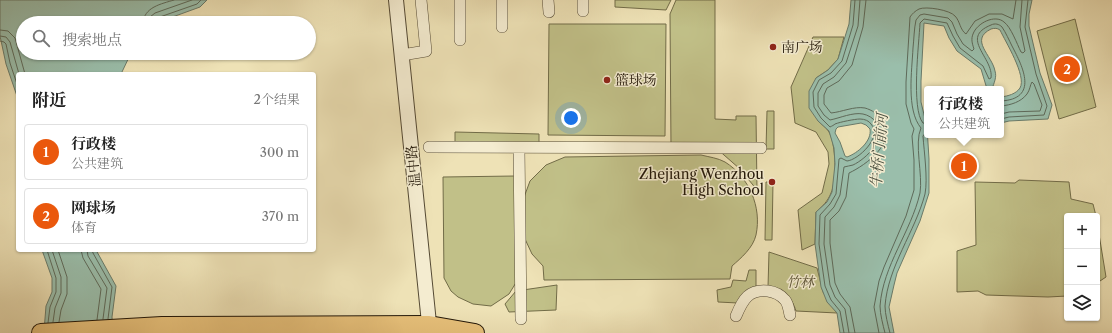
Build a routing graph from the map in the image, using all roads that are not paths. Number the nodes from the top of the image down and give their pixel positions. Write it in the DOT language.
graph roads {
  1 [pos="396,0"];
  2 [pos="421,0"];
  3 [pos="460,0"];
  4 [pos="502,0"];
  5 [pos="548,0"];
  6 [pos="549,12"];
  7 [pos="502,27"];
  8 [pos="460,40"];
  9 [pos="402,55"];
  10 [pos="429,147"];
  11 [pos="519,148"];
  12 [pos="761,148"];
  13 [pos="790,315"];
  14 [pos="736,316"];
  15 [pos="521,319"];
  16 [pos="429,329"];
  17 [pos="41,333"];
  18 [pos="475,333"];
  1 -- 9 [label="street, 温中路"];
  2 -- 9 [label="street"];
  3 -- 8 [label="street"];
  4 -- 7 [label="street"];
  5 -- 6 [label="street"];
  9 -- 16 [label="street, 温中路"];
  10 -- 11 [label="street"];
  11 -- 12 [label="street"];
  11 -- 15 [label="street"];
  13 -- 14 [label="street"];
  16 -- 17 [label="highway"];
  16 -- 18 [label="highway"];
}
